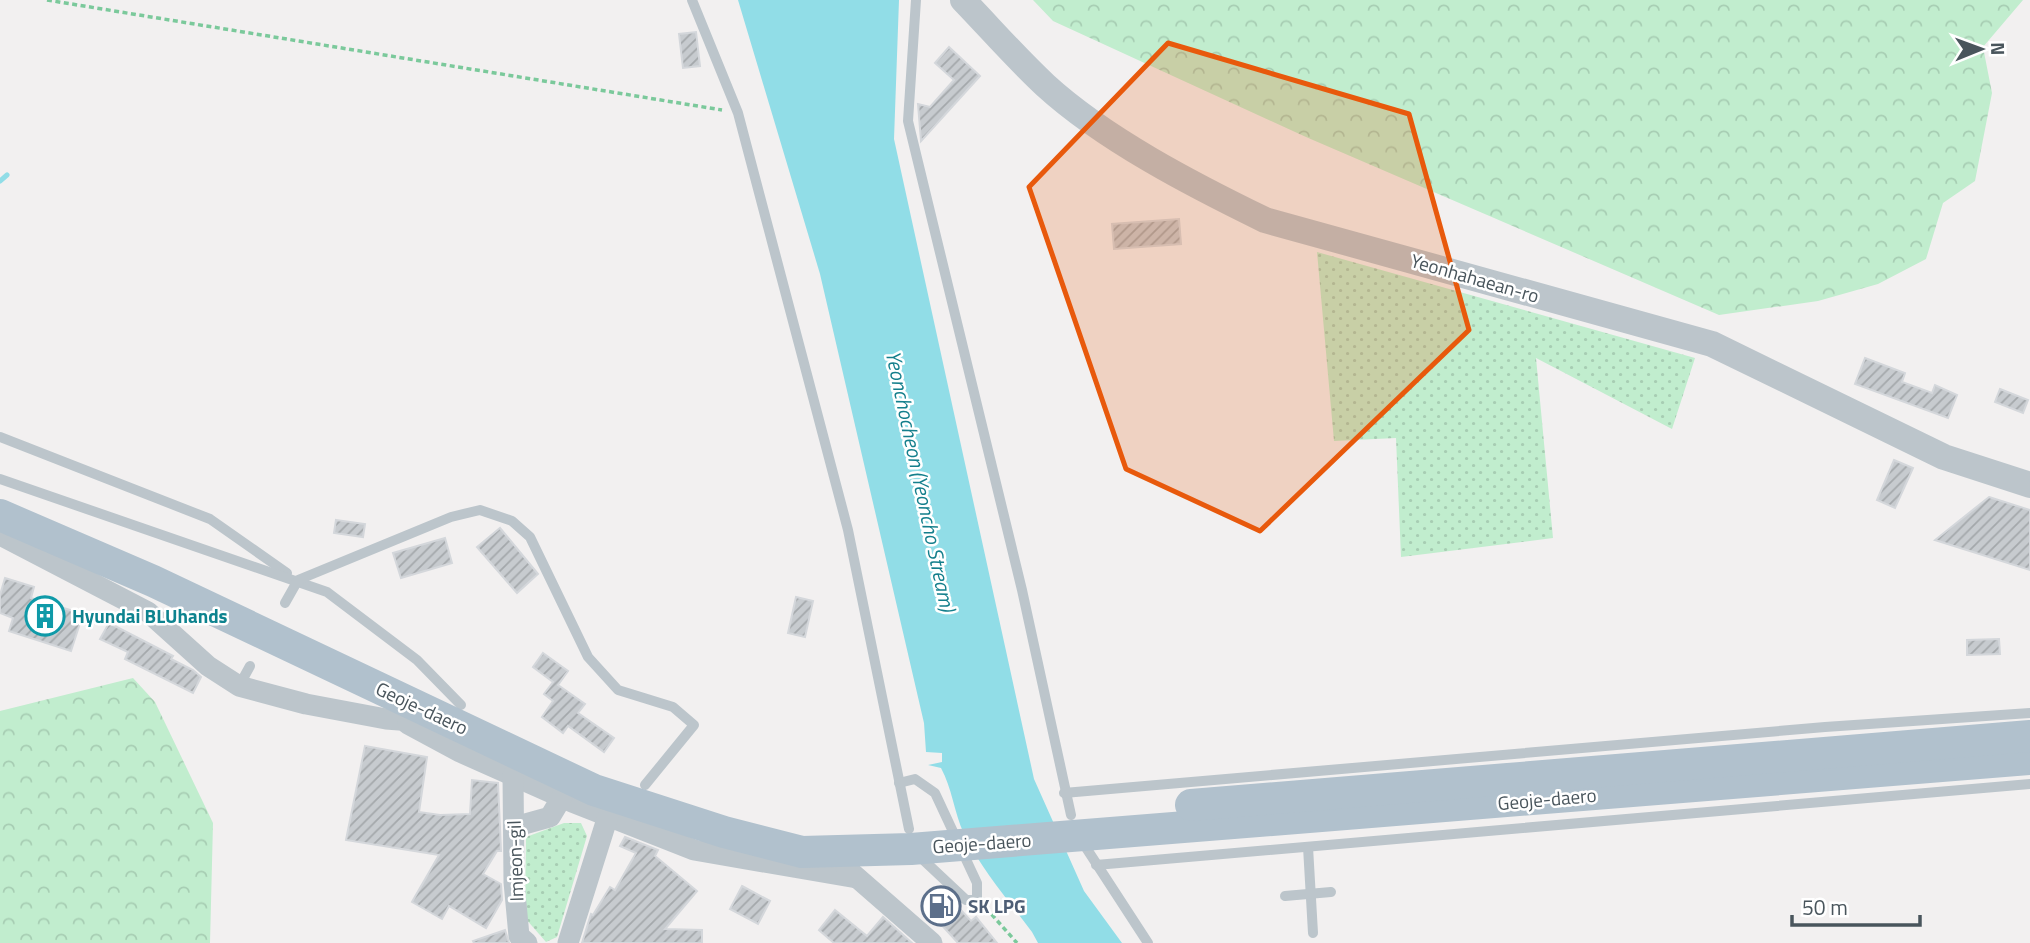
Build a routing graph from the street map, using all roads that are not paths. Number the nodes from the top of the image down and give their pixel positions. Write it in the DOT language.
graph roads {
  1 [pos="692,0"];
  2 [pos="916,0"];
  3 [pos="963,0"];
  4 [pos="0,437"];
  5 [pos="0,479"];
  6 [pos="2030,485"];
  7 [pos="0,497"];
  8 [pos="0,515"];
  9 [pos="0,535"];
  10 [pos="298,580"];
  11 [pos="285,603"];
  12 [pos="250,666"];
  13 [pos="239,686"];
  14 [pos="2030,713"];
  15 [pos="459,715"];
  16 [pos="400,720"];
  17 [pos="2030,736"];
  18 [pos="2030,759"];
  19 [pos="513,775"];
  20 [pos="899,783"];
  21 [pos="2030,784"];
  22 [pos="645,785"];
  23 [pos="562,797"];
  24 [pos="1071,815"];
  25 [pos="608,816"];
  26 [pos="514,827"];
  27 [pos="910,839"];
  28 [pos="1308,847"];
  29 [pos="827,852"];
  30 [pos="1096,865"];
  31 [pos="857,877"];
  32 [pos="1331,892"];
  33 [pos="1311,894"];
  34 [pos="1285,896"];
  35 [pos="1313,933"];
  36 [pos="527,943"];
  37 [pos="568,943"];
  38 [pos="932,943"];
  39 [pos="1148,943"];
  1 -- 20 [label="lane"];
  2 -- 24 [label="lane"];
  3 -- 6 [label="street, Yeonhahaean-ro"];
  4 -- 10 [label="lane"];
  5 -- 10 [label="lane"];
  7 -- 15 [label="main road, Geoje-daero"];
  8 -- 15 [label="main road, Geoje-daero"];
  9 -- 13 [label="street"];
  10 -- 11 [label="lane"];
  10 -- 15 [label="lane"];
  10 -- 22 [label="lane"];
  12 -- 13 [label="lane"];
  13 -- 16 [label="street"];
  14 -- 24 [label="lane"];
  15 -- 16 [label="street"];
  15 -- 22 [label="main road, Geoje-daero"];
  15 -- 29 [label="main road, Geoje-daero"];
  16 -- 19 [label="street"];
  17 -- 24 [label="main road, Geoje-daero"];
  18 -- 24 [label="main road, Geoje-daero"];
  19 -- 23 [label="street"];
  19 -- 26 [label="street, Imjeon-gil"];
  20 -- 27 [label="lane"];
  20 -- 27 [label="lane"];
  21 -- 28 [label="lane"];
  22 -- 27 [label="main road, Geoje-daero"];
  23 -- 25 [label="street"];
  23 -- 26 [label="street"];
  24 -- 27 [label="main road, Geoje-daero"];
  24 -- 30 [label="lane"];
  25 -- 31 [label="street"];
  25 -- 37 [label="street"];
  26 -- 36 [label="street, Imjeon-gil"];
  27 -- 29 [label="main road, Geoje-daero"];
  28 -- 30 [label="lane"];
  28 -- 33 [label="lane"];
  29 -- 31 [label="street"];
  30 -- 39 [label="lane"];
  31 -- 38 [label="street"];
  32 -- 33 [label="lane"];
  33 -- 34 [label="lane"];
  33 -- 35 [label="lane"];
}
